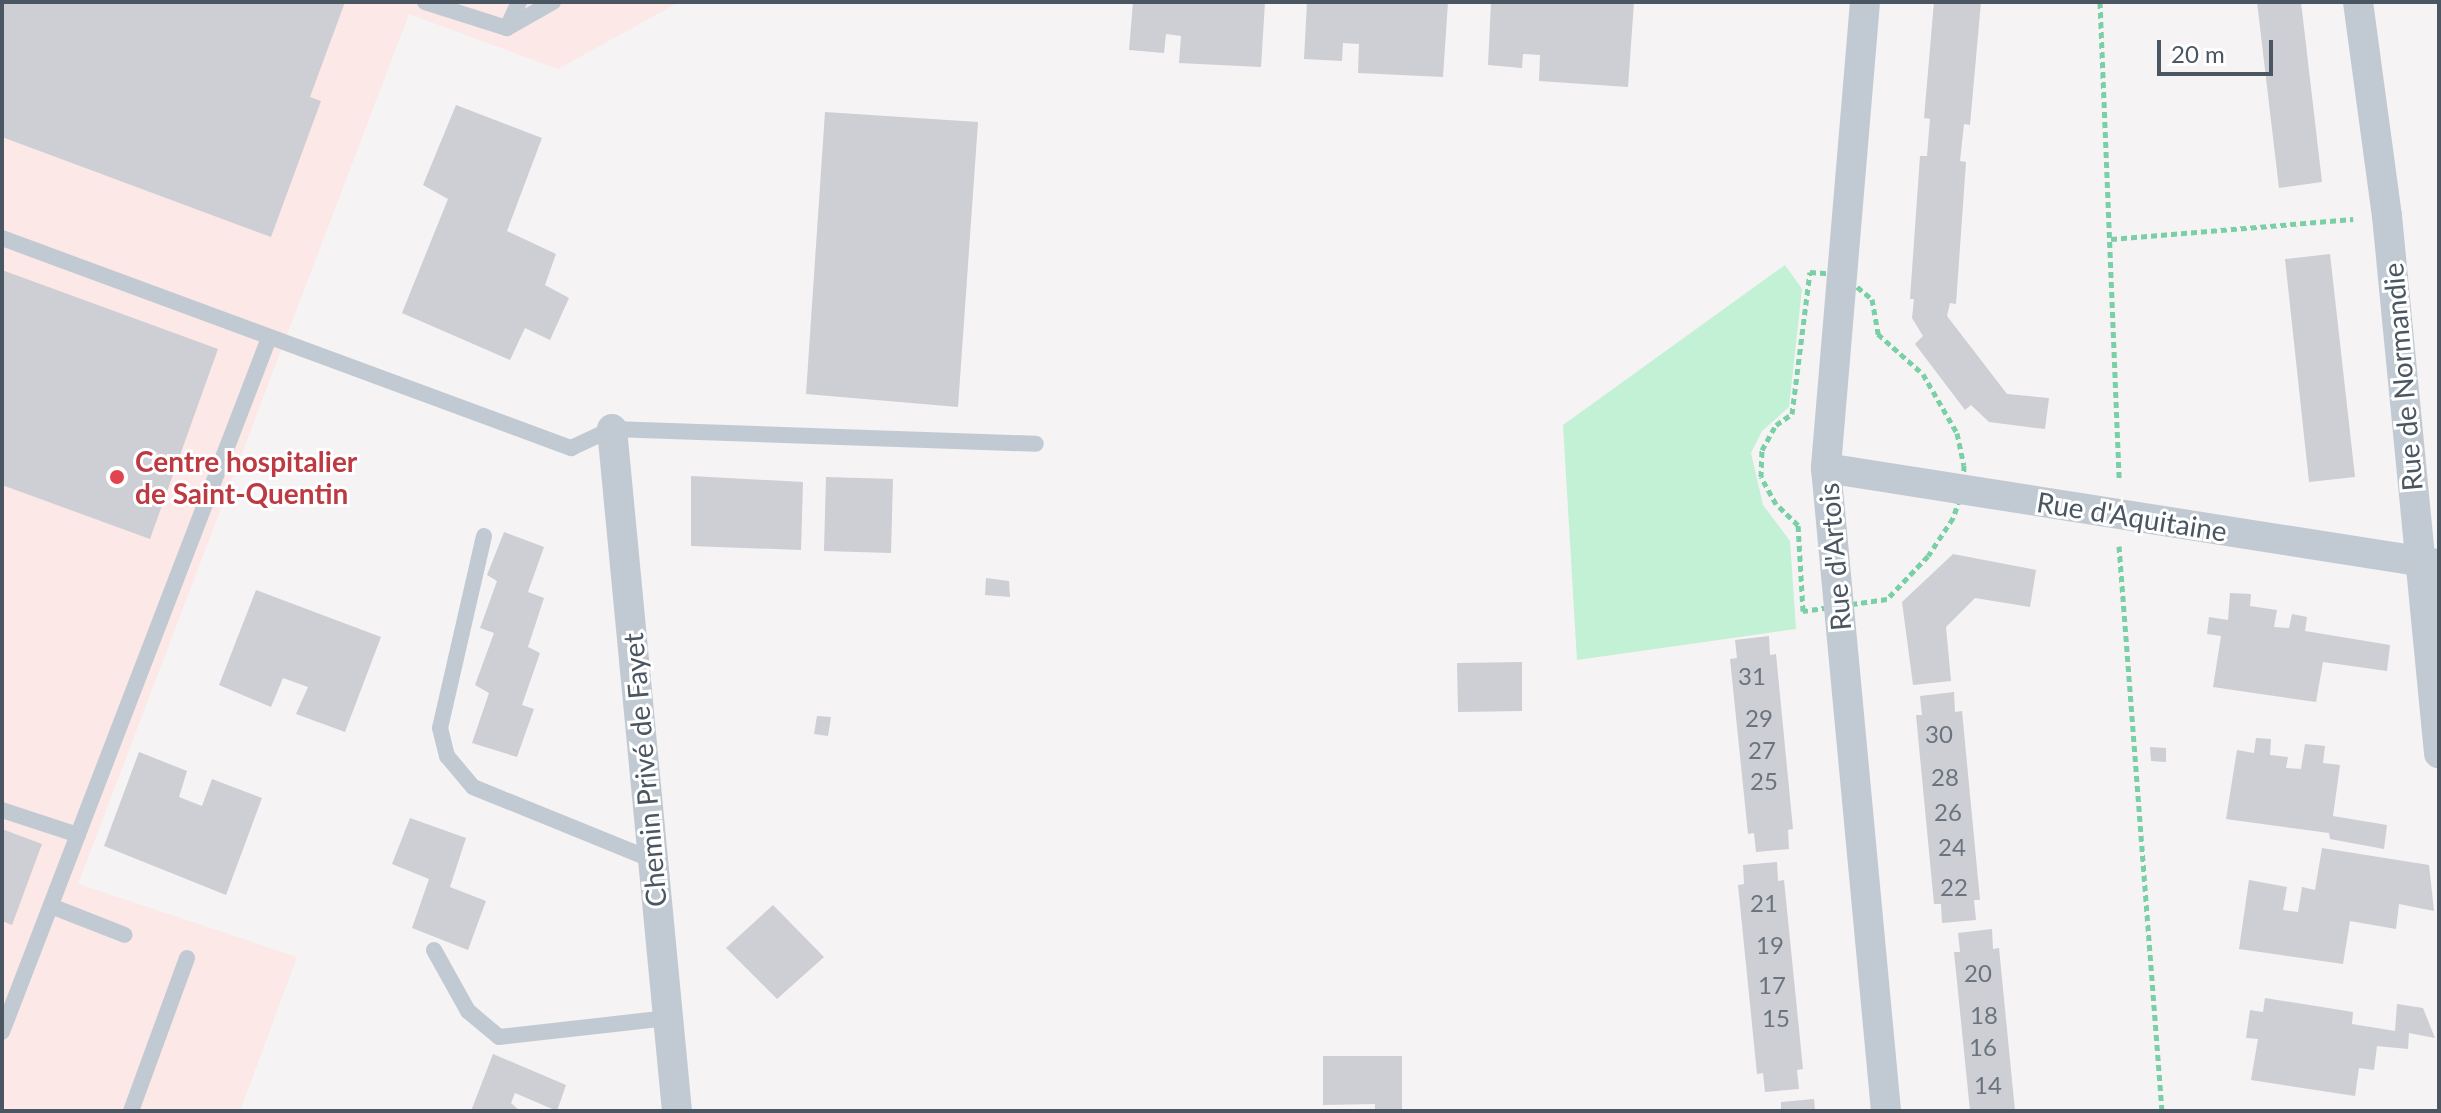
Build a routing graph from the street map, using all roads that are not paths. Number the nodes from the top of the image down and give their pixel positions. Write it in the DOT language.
graph roads {
  1 [pos="425,2"];
  2 [pos="519,2"];
  3 [pos="553,2"];
  4 [pos="1865,2"];
  5 [pos="2358,2"];
  6 [pos="507,28"];
  7 [pos="2,238"];
  8 [pos="269,338"];
  9 [pos="612,429"];
  10 [pos="1036,444"];
  11 [pos="1826,468"];
  12 [pos="484,536"];
  13 [pos="2428,563"];
  14 [pos="2439,753"];
  15 [pos="2,810"];
  16 [pos="78,835"];
  17 [pos="653,860"];
  18 [pos="51,906"];
  19 [pos="125,935"];
  20 [pos="434,950"];
  21 [pos="187,958"];
  22 [pos="668,1018"];
  23 [pos="2,1032"];
  24 [pos="131,1111"];
  25 [pos="677,1111"];
  26 [pos="1886,1111"];
  1 -- 6 [label="lane"];
  2 -- 6 [label="lane"];
  3 -- 6 [label="lane"];
  4 -- 11 [label="street, Rue d'Artois"];
  5 -- 13 [label="street, Rue de Normandie"];
  7 -- 8 [label="lane"];
  8 -- 9 [label="lane"];
  8 -- 16 [label="lane"];
  9 -- 10 [label="lane"];
  9 -- 17 [label="street, Chemin Privé de Fayet"];
  11 -- 13 [label="street, Rue d'Aquitaine"];
  11 -- 26 [label="street, Rue d'Artois"];
  12 -- 17 [label="lane"];
  13 -- 14 [label="street, Rue de Normandie"];
  15 -- 16 [label="lane"];
  16 -- 18 [label="lane"];
  17 -- 22 [label="street, Chemin Privé de Fayet"];
  18 -- 19 [label="lane"];
  18 -- 23 [label="lane"];
  20 -- 22 [label="lane"];
  21 -- 24 [label="lane"];
  22 -- 25 [label="street, Chemin Privé de Fayet"];
}
